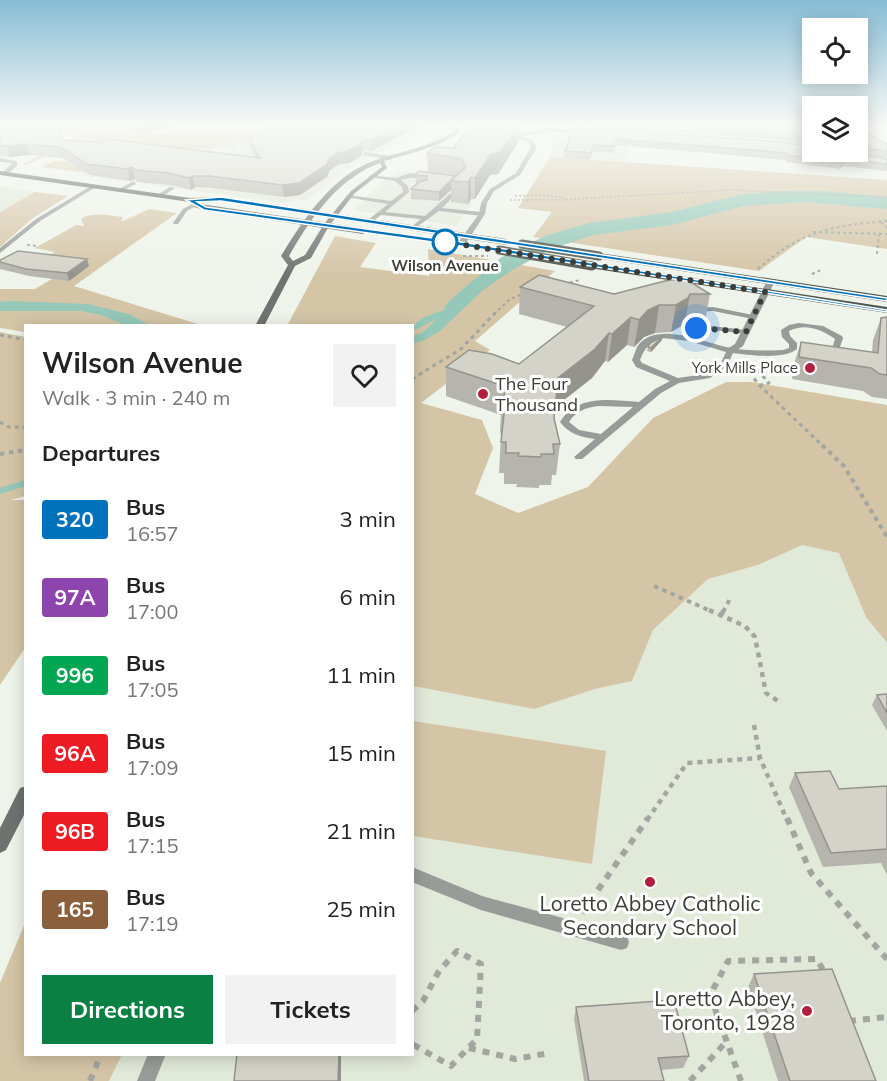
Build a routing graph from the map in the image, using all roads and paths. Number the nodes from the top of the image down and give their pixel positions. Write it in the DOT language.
graph roads {
  1 [pos="12,175"];
  2 [pos="351,175"];
  3 [pos="409,175"];
  4 [pos="415,175"];
  5 [pos="516,175"];
  6 [pos="371,177"];
  7 [pos="431,177"];
  8 [pos="397,180"];
  9 [pos="458,182"];
  10 [pos="134,183"];
  11 [pos="93,187"];
  12 [pos="172,188"];
  13 [pos="120,190"];
  14 [pos="159,196"];
  15 [pos="515,196"];
  16 [pos="348,197"];
  17 [pos="887,197"];
  18 [pos="510,200"];
  19 [pos="579,200"];
  20 [pos="443,201"];
  21 [pos="193,202"];
  22 [pos="392,204"];
  23 [pos="406,204"];
  24 [pos="425,206"];
  25 [pos="400,209"];
  26 [pos="313,212"];
  27 [pos="419,212"];
  28 [pos="381,213"];
  29 [pos="482,214"];
  30 [pos="334,215"];
  31 [pos="426,218"];
  32 [pos="370,221"];
  33 [pos="880,221"];
  34 [pos="887,221"];
  35 [pos="304,222"];
  36 [pos="176,223"];
  37 [pos="326,225"];
  38 [pos="414,227"];
  39 [pos="887,228"];
  40 [pos="811,232"];
  41 [pos="879,234"];
  42 [pos="887,234"];
  43 [pos="467,235"];
  44 [pos="461,244"];
  45 [pos="28,245"];
  46 [pos="38,246"];
  47 [pos="0,251"];
  48 [pos="495,253"];
  49 [pos="877,254"];
  50 [pos="459,255"];
  51 [pos="292,265"];
  52 [pos="753,273"];
  53 [pos="590,278"];
  54 [pos="769,278"];
  55 [pos="559,285"];
  56 [pos="527,292"];
  57 [pos="765,292"];
  58 [pos="887,298"];
  59 [pos="693,310"];
  60 [pos="887,310"];
  61 [pos="753,317"];
  62 [pos="260,324"];
  63 [pos="689,325"];
  64 [pos="746,332"];
  65 [pos="0,335"];
  66 [pos="24,340"];
  67 [pos="730,351"];
  68 [pos="835,351"];
  69 [pos="414,378"];
  70 [pos="676,381"];
  71 [pos="760,386"];
  72 [pos="640,405"];
  73 [pos="0,422"];
  74 [pos="24,427"];
  75 [pos="602,437"];
  76 [pos="24,450"];
  77 [pos="0,454"];
  78 [pos="579,457"];
  79 [pos="887,537"];
  80 [pos="654,586"];
  81 [pos="731,597"];
  82 [pos="721,615"];
  83 [pos="781,703"];
  84 [pos="753,725"];
  85 [pos="760,758"];
  86 [pos="24,797"];
  87 [pos="0,845"];
  88 [pos="414,875"];
  89 [pos="571,928"];
  90 [pos="621,942"];
  91 [pos="887,959"];
  92 [pos="828,980"];
  93 [pos="710,995"];
  94 [pos="664,1001"];
  95 [pos="414,1009"];
  96 [pos="843,1011"];
  97 [pos="887,1017"];
  98 [pos="849,1021"];
  99 [pos="853,1031"];
  100 [pos="727,1041"];
  101 [pos="414,1045"];
  102 [pos="469,1048"];
  103 [pos="550,1053"];
  104 [pos="100,1056"];
  105 [pos="156,1056"];
  106 [pos="90,1081"];
  107 [pos="146,1081"];
  108 [pos="690,1081"];
  109 [pos="741,1081"];
  1 -- 11 [label="main road"];
  2 -- 26 [label="main road"];
  3 -- 8 [label="lane"];
  4 -- 7 [label="lane"];
  5 -- 29 [label="street"];
  6 -- 8 [label="lane"];
  6 -- 16 [label="main road"];
  8 -- 22 [label="lane"];
  9 -- 20 [label="lane"];
  10 -- 13 [label="lane"];
  11 -- 13 [label="main road"];
  11 -- 47 [label="lane"];
  12 -- 14 [label="lane"];
  13 -- 14 [label="main road"];
  14 -- 21 [label="main road"];
  15 -- 19 [label="path"];
  16 -- 22 [label="lane"];
  16 -- 30 [label="main road"];
  17 -- 19 [label="path"];
  18 -- 19 [label="path"];
  20 -- 24 [label="lane"];
  20 -- 27 [label="lane"];
  20 -- 29 [label="lane"];
  20 -- 31 [label="lane"];
  21 -- 26 [label="main road"];
  21 -- 35 [label="main road"];
  21 -- 36 [label="lane"];
  22 -- 23 [label="lane"];
  22 -- 25 [label="lane"];
  22 -- 28 [label="lane"];
  26 -- 30 [label="main road"];
  26 -- 35 [label="main road"];
  28 -- 31 [label="lane"];
  28 -- 32 [label="lane"];
  29 -- 43 [label="street"];
  30 -- 32 [label="main road"];
  30 -- 37 [label="main road"];
  31 -- 38 [label="lane"];
  32 -- 38 [label="main road"];
  33 -- 34 [label="path"];
  33 -- 39 [label="path"];
  33 -- 40 [label="path"];
  35 -- 37 [label="main road"];
  35 -- 51 [label="main road"];
  37 -- 44 [label="main road"];
  37 -- 51 [label="main road"];
  38 -- 43 [label="main road"];
  40 -- 41 [label="path"];
  40 -- 52 [label="path"];
  41 -- 42 [label="path"];
  41 -- 49 [label="path"];
  43 -- 44 [label="street"];
  43 -- 54 [label="main road, bridge"];
  44 -- 48 [label="main road"];
  45 -- 46 [label="path"];
  48 -- 50 [label="path"];
  48 -- 57 [label="main road, bridge"];
  51 -- 62 [label="main road"];
  53 -- 55 [label="path"];
  54 -- 57 [label="street"];
  54 -- 58 [label="main road"];
  56 -- 69 [label="path"];
  57 -- 60 [label="main road"];
  57 -- 61 [label="street"];
  59 -- 61 [label="lane"];
  61 -- 64 [label="street"];
  63 -- 64 [label="lane"];
  64 -- 67 [label="street"];
  65 -- 66 [label="path"];
  67 -- 68 [label="lane"];
  67 -- 70 [label="lane"];
  67 -- 70 [label="lane"];
  70 -- 72 [label="lane"];
  71 -- 71 [label="path"];
  71 -- 79 [label="path"];
  72 -- 75 [label="lane"];
  72 -- 75 [label="lane"];
  73 -- 74 [label="path"];
  75 -- 78 [label="lane"];
  76 -- 77 [label="path"];
  80 -- 82 [label="path"];
  81 -- 82 [label="path"];
  82 -- 83 [label="path"];
  84 -- 85 [label="path"];
  85 -- 89 [label="path"];
  85 -- 91 [label="path"];
  86 -- 87 [label="main road"];
  88 -- 89 [label="lane"];
  89 -- 90 [label="lane"];
  92 -- 93 [label="path"];
  93 -- 94 [label="path"];
  93 -- 100 [label="path"];
  95 -- 102 [label="path"];
  96 -- 98 [label="path"];
  97 -- 98 [label="path"];
  98 -- 99 [label="path"];
  100 -- 108 [label="path"];
  100 -- 109 [label="path"];
  101 -- 102 [label="path"];
  102 -- 103 [label="path"];
  104 -- 106 [label="path"];
  105 -- 107 [label="lane"];
}
